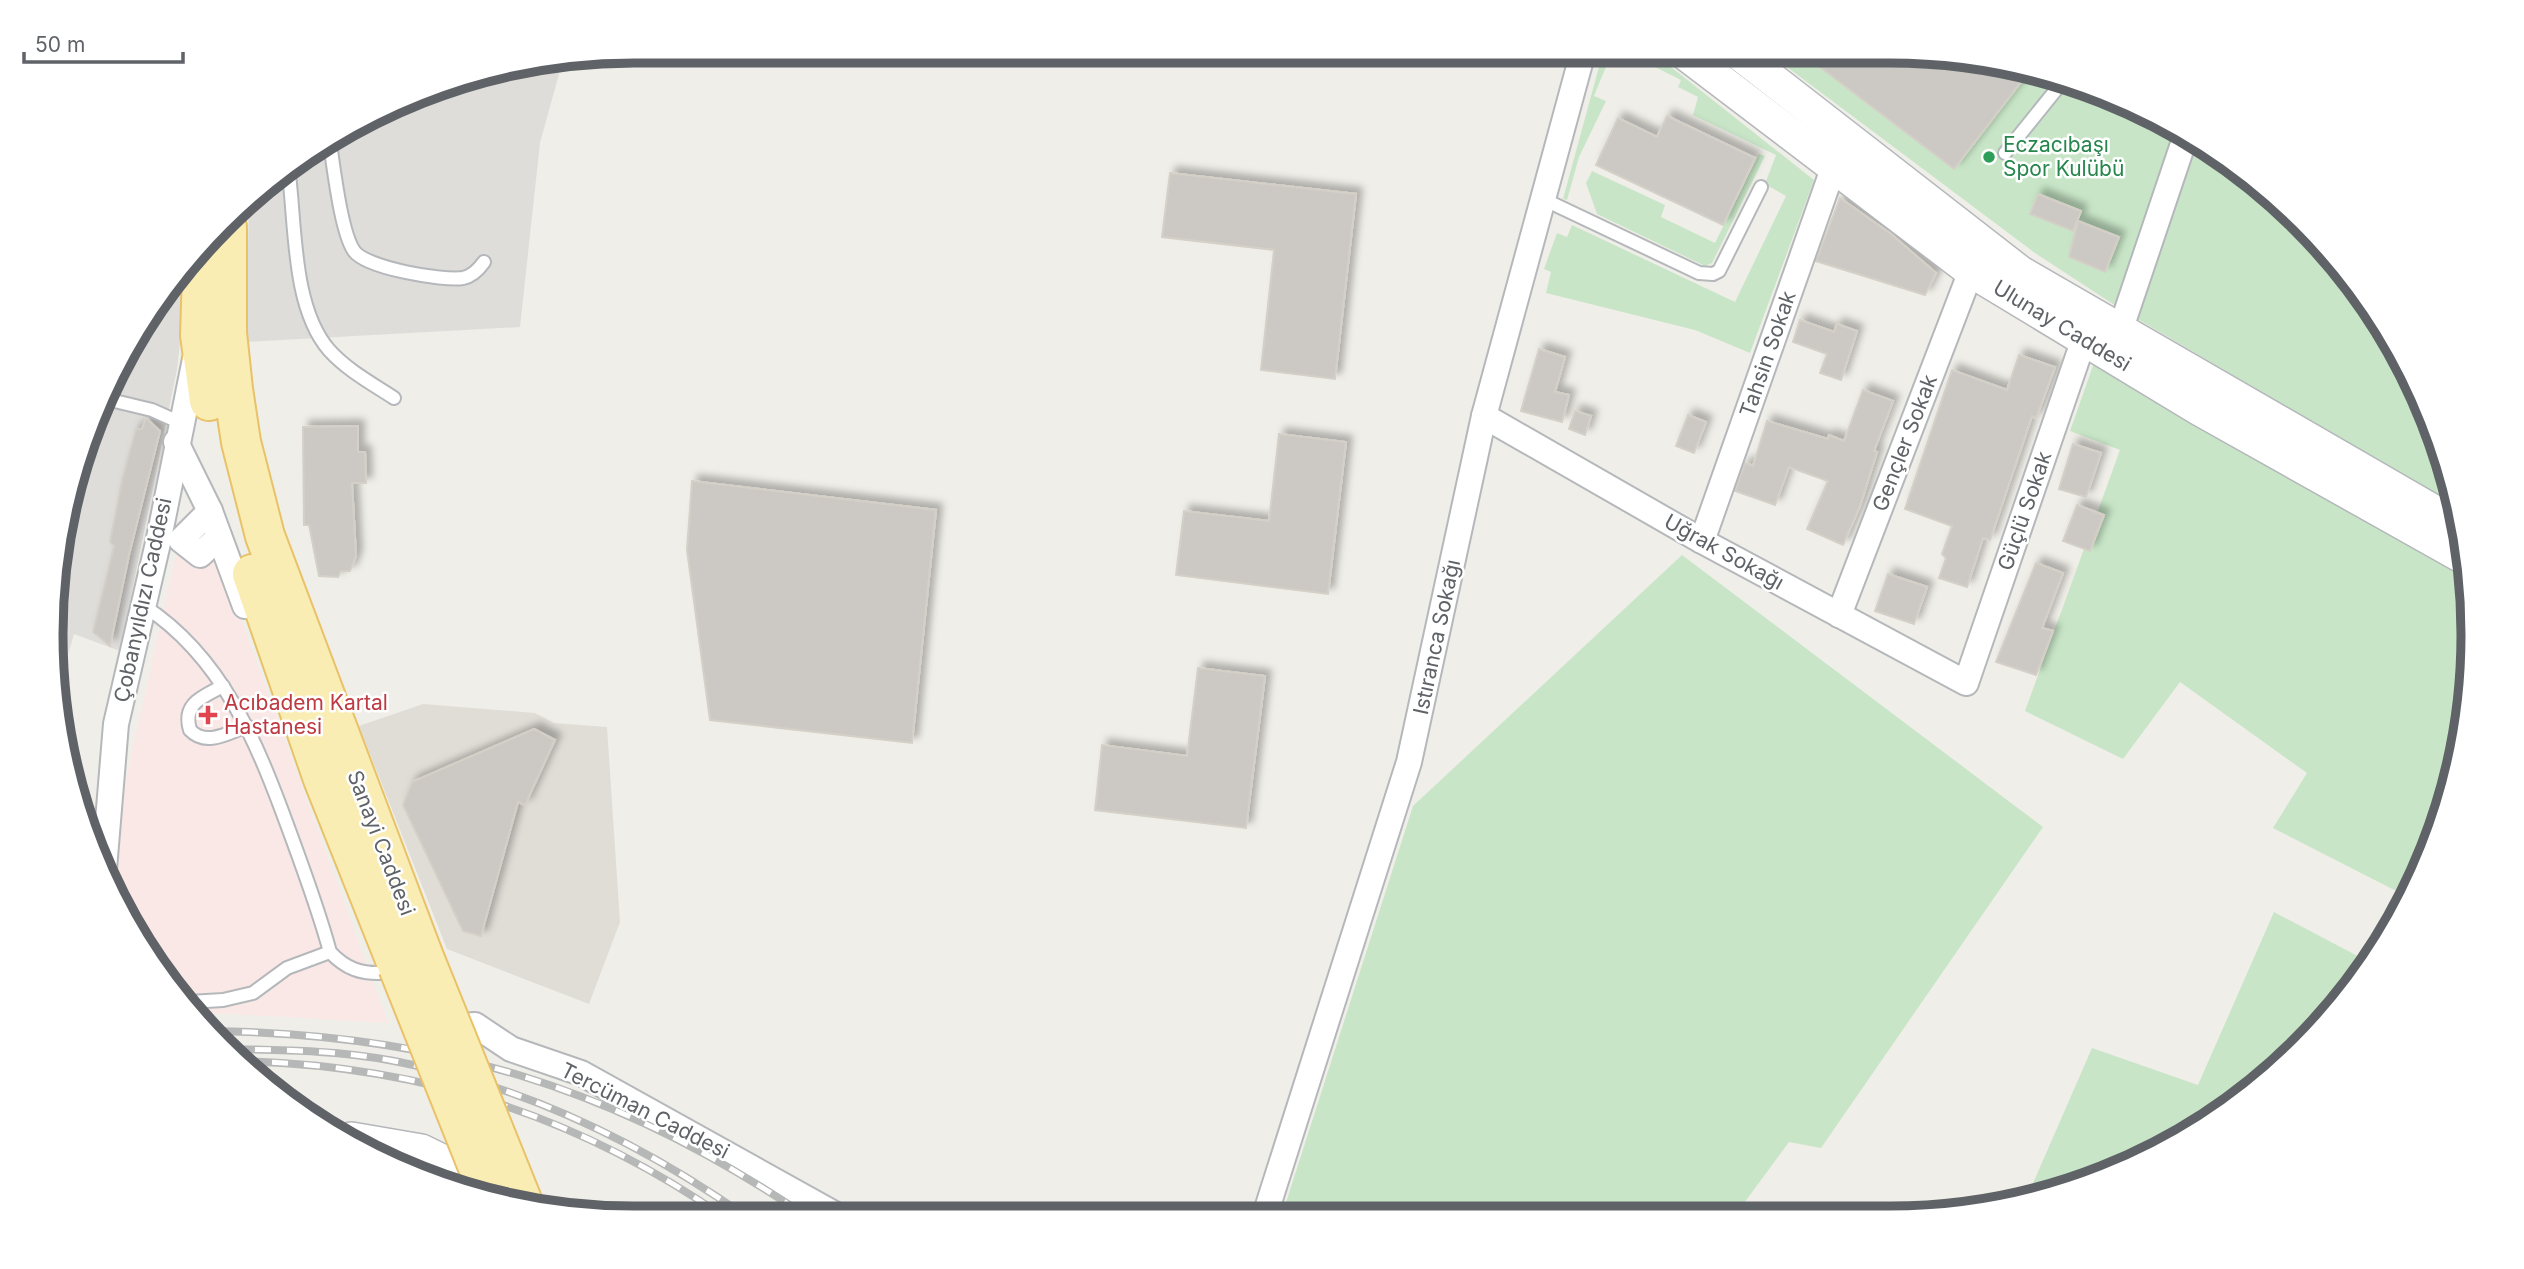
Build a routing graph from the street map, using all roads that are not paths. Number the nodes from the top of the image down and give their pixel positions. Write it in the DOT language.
graph roads {
  1 [pos="1580,63"];
  2 [pos="1698,63"];
  3 [pos="1751,63"];
  4 [pos="2057,88"];
  5 [pos="2183,145"];
  6 [pos="331,151"];
  7 [pos="2005,153"];
  8 [pos="1834,166"];
  9 [pos="289,179"];
  10 [pos="1761,187"];
  11 [pos="1543,199"];
  12 [pos="227,233"];
  13 [pos="203,261"];
  14 [pos="484,262"];
  15 [pos="1971,271"];
  16 [pos="2120,331"];
  17 [pos="200,335"];
  18 [pos="2084,339"];
  19 [pos="219,380"];
  20 [pos="394,398"];
  21 [pos="114,401"];
  22 [pos="1484,416"];
  23 [pos="178,433"];
  24 [pos="210,511"];
  25 [pos="2449,520"];
  26 [pos="219,537"];
  27 [pos="1703,541"];
  28 [pos="2455,553"];
  29 [pos="144,606"];
  30 [pos="1839,615"];
  31 [pos="1966,684"];
  32 [pos="223,686"];
  33 [pos="247,726"];
  34 [pos="106,850"];
  35 [pos="330,952"];
  36 [pos="401,964"];
  37 [pos="197,1002"];
  38 [pos="426,1165"];
  39 [pos="465,1180"];
  40 [pos="486,1187"];
  41 [pos="518,1194"];
  42 [pos="820,1206"];
  43 [pos="1268,1206"];
  1 -- 11 [label="street, Istıranca Sokağı"];
  2 -- 8 [label="street, Ulunay Caddesi"];
  3 -- 16 [label="street, Ulunay Caddesi"];
  4 -- 7 [label="lane"];
  5 -- 16 [label="street"];
  6 -- 14 [label="lane"];
  8 -- 15 [label="street, Ulunay Caddesi"];
  8 -- 27 [label="street, Tahsin Sokak"];
  9 -- 20 [label="lane"];
  10 -- 11 [label="lane"];
  11 -- 22 [label="street, Istıranca Sokağı"];
  12 -- 19 [label="main road, Sanayi Caddesi"];
  13 -- 17 [label="main road, Sanayi Caddesi"];
  15 -- 18 [label="street, Ulunay Caddesi"];
  15 -- 30 [label="street, Gençler Sokak"];
  16 -- 25 [label="street, Ulunay Caddesi"];
  17 -- 19 [label="main road, Sanayi Caddesi"];
  17 -- 23 [label="street, Çobanyıldızı Caddesi"];
  18 -- 28 [label="street, Ulunay Caddesi"];
  18 -- 31 [label="street, Güçlü Sokak"];
  19 -- 23 [label="street"];
  19 -- 36 [label="main road, Sanayi Caddesi"];
  21 -- 23 [label="lane"];
  22 -- 27 [label="street, Uğrak Sokağı"];
  22 -- 43 [label="street, Istıranca Sokağı"];
  23 -- 24 [label="street"];
  23 -- 29 [label="street, Çobanyıldızı Caddesi"];
  24 -- 26 [label="street"];
  24 -- 26 [label="street"];
  26 -- 36 [label="street"];
  27 -- 30 [label="street, Uğrak Sokağı"];
  29 -- 32 [label="lane"];
  29 -- 34 [label="street, Çobanyıldızı Caddesi"];
  30 -- 31 [label="street, Uğrak Sokağı"];
  32 -- 33 [label="lane"];
  32 -- 33 [label="lane"];
  33 -- 35 [label="lane"];
  35 -- 36 [label="lane"];
  35 -- 37 [label="lane"];
  36 -- 40 [label="main road, Sanayi Caddesi, bridge"];
  36 -- 41 [label="main road, Sanayi Caddesi, bridge"];
  36 -- 42 [label="street, Tercüman Caddesi"];
  38 -- 39 [label="main road"];
}
